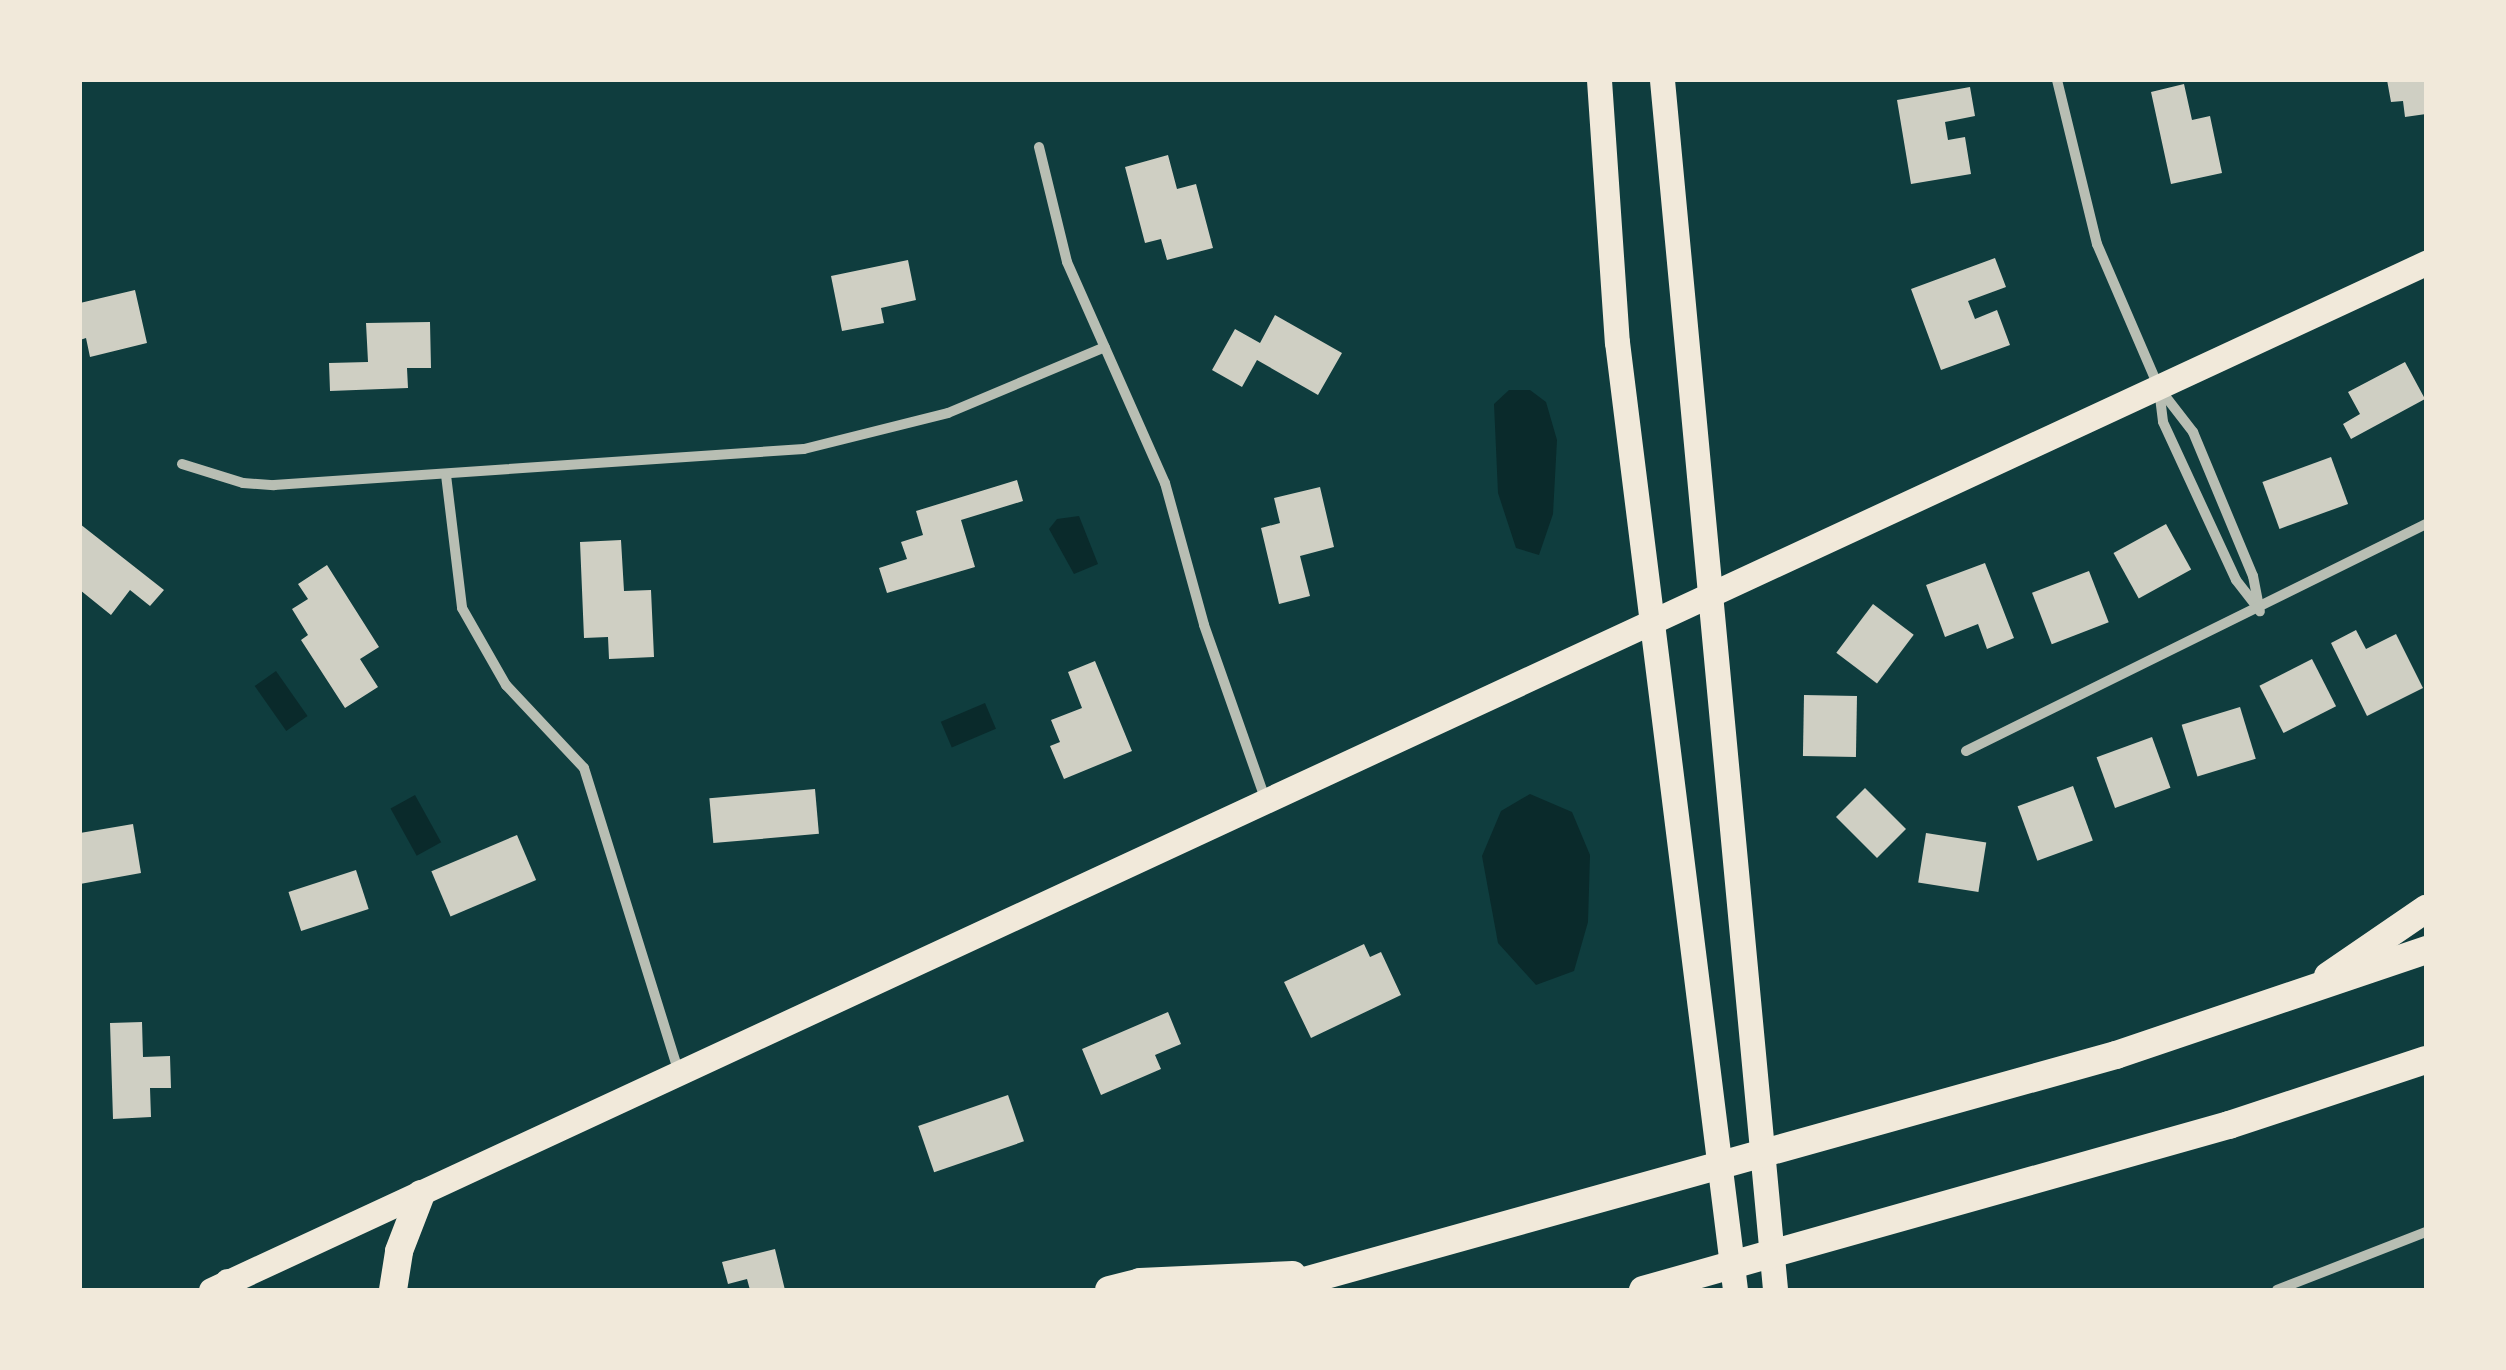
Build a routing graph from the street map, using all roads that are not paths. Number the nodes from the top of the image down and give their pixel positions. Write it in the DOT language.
graph roads {
  1 [pos="1599,80"];
  2 [pos="1662,80"];
  3 [pos="2056,80"];
  4 [pos="1039,147"];
  5 [pos="2426,263"];
  6 [pos="1105,347"];
  7 [pos="2159,388"];
  8 [pos="182,464"];
  9 [pos="446,475"];
  10 [pos="2426,524"];
  11 [pos="1710,599"];
  12 [pos="2260,611"];
  13 [pos="1652,624"];
  14 [pos="1966,751"];
  15 [pos="1267,803"];
  16 [pos="2426,909"];
  17 [pos="2426,950"];
  18 [pos="2298,998"];
  19 [pos="2426,1060"];
  20 [pos="680,1076"];
  21 [pos="421,1194"];
  22 [pos="2426,1232"];
  23 [pos="1335,1273"];
  24 [pos="223,1288"];
  25 [pos="393,1290"];
  26 [pos="1109,1290"];
  27 [pos="1272,1290"];
  28 [pos="1643,1290"];
  29 [pos="1735,1290"];
  30 [pos="1775,1290"];
  31 [pos="2277,1290"];
  1 -- 13 [label="main road"];
  2 -- 11 [label="main road"];
  3 -- 7 [label="street"];
  4 -- 6 [label="street"];
  5 -- 7 [label="main road"];
  6 -- 9 [label="street"];
  6 -- 15 [label="street"];
  7 -- 11 [label="main road"];
  7 -- 12 [label="street"];
  7 -- 12 [label="street"];
  8 -- 9 [label="street"];
  9 -- 20 [label="street"];
  10 -- 12 [label="street"];
  11 -- 13 [label="main road"];
  11 -- 30 [label="main road"];
  12 -- 14 [label="street"];
  13 -- 15 [label="main road"];
  13 -- 29 [label="main road"];
  15 -- 20 [label="main road"];
  16 -- 18 [label="highway"];
  17 -- 18 [label="highway"];
  18 -- 23 [label="highway"];
  19 -- 28 [label="highway"];
  20 -- 21 [label="main road"];
  21 -- 24 [label="main road"];
  21 -- 25 [label="highway"];
  22 -- 31 [label="street"];
  23 -- 26 [label="highway"];
  23 -- 27 [label="highway"];
}
